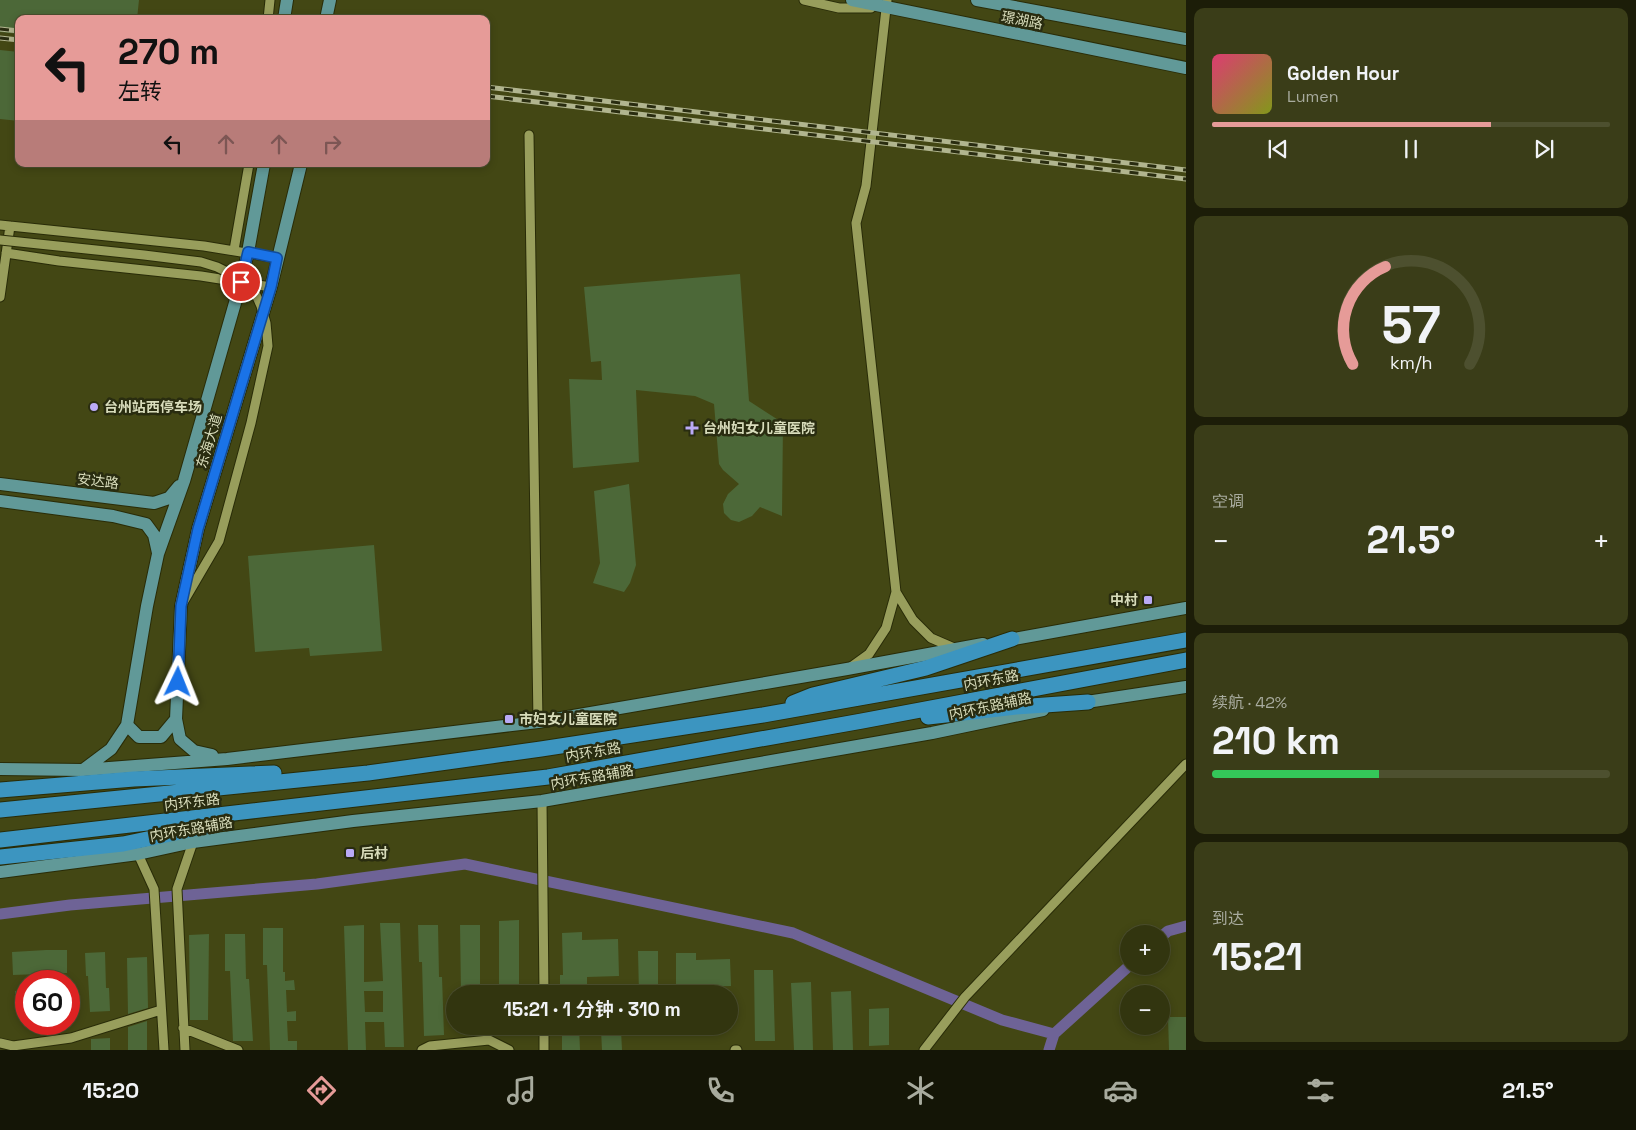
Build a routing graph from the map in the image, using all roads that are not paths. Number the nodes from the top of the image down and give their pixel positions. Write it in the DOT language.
graph roads {
  1 [pos="270,0"];
  2 [pos="287,0"];
  3 [pos="330,0"];
  4 [pos="804,0"];
  5 [pos="852,0"];
  6 [pos="977,0"];
  7 [pos="886,4"];
  8 [pos="268,15"];
  9 [pos="285,15"];
  10 [pos="327,15"];
  11 [pos="1186,39"];
  12 [pos="1186,68"];
  13 [pos="529,135"];
  14 [pos="248,167"];
  15 [pos="263,167"];
  16 [pos="300,167"];
  17 [pos="0,225"];
  18 [pos="10,226"];
  19 [pos="0,239"];
  20 [pos="234,250"];
  21 [pos="6,252"];
  22 [pos="248,252"];
  23 [pos="277,258"];
  24 [pos="241,282"];
  25 [pos="271,287"];
  26 [pos="0,297"];
  27 [pos="184,481"];
  28 [pos="0,484"];
  29 [pos="0,501"];
  30 [pos="158,554"];
  31 [pos="896,592"];
  32 [pos="181,606"];
  33 [pos="1186,608"];
  34 [pos="1012,639"];
  35 [pos="1186,640"];
  36 [pos="954,648"];
  37 [pos="1186,660"];
  38 [pos="848,669"];
  39 [pos="1186,688"];
  40 [pos="1088,702"];
  41 [pos="763,715"];
  42 [pos="176,720"];
  43 [pos="862,721"];
  44 [pos="538,722"];
  45 [pos="127,725"];
  46 [pos="227,758"];
  47 [pos="1186,764"];
  48 [pos="0,769"];
  49 [pos="83,770"];
  50 [pos="368,773"];
  51 [pos="0,790"];
  52 [pos="542,801"];
  53 [pos="327,803"];
  54 [pos="0,810"];
  55 [pos="0,840"];
  56 [pos="193,842"];
  57 [pos="138,854"];
  58 [pos="0,858"];
  59 [pos="0,872"];
  60 [pos="544,985"];
  61 [pos="161,1010"];
  62 [pos="183,1028"];
  63 [pos="544,1035"];
  64 [pos="0,1043"];
  65 [pos="164,1050"];
  66 [pos="185,1050"];
  67 [pos="238,1050"];
  68 [pos="422,1050"];
  69 [pos="509,1050"];
  70 [pos="544,1050"];
  71 [pos="924,1050"];
  1 -- 8 [label="street"];
  2 -- 9 [label="main road"];
  3 -- 10 [label="main road"];
  4 -- 7 [label="street"];
  5 -- 7 [label="main road, 璟湖路"];
  6 -- 11 [label="main road, 璟湖路"];
  7 -- 12 [label="main road, 璟湖路"];
  7 -- 31 [label="street"];
  13 -- 44 [label="street"];
  14 -- 20 [label="street"];
  15 -- 22 [label="main road, 东海大道"];
  16 -- 23 [label="main road, 东海大道"];
  17 -- 18 [label="street"];
  18 -- 20 [label="street"];
  18 -- 21 [label="street"];
  19 -- 32 [label="street, bridge"];
  20 -- 22 [label="street"];
  21 -- 24 [label="street"];
  21 -- 26 [label="street"];
  22 -- 23 [label="street"];
  22 -- 24 [label="main road, 东海大道"];
  23 -- 25 [label="main road, 东海大道"];
  24 -- 25 [label="street"];
  24 -- 27 [label="main road, 东海大道"];
  25 -- 32 [label="main road, 东海大道"];
  27 -- 28 [label="main road, 安达路"];
  27 -- 30 [label="main road, 东海大道"];
  29 -- 30 [label="main road"];
  30 -- 45 [label="main road, 东海大道"];
  31 -- 36 [label="street"];
  31 -- 38 [label="street"];
  32 -- 42 [label="main road, 东海大道"];
  33 -- 34 [label="main road"];
  34 -- 36 [label="main road"];
  34 -- 41 [label="highway"];
  35 -- 41 [label="highway, 内环东路"];
  36 -- 38 [label="main road"];
  37 -- 43 [label="highway, 内环东路"];
  38 -- 44 [label="main road"];
  39 -- 40 [label="main road, 内环东路辅路"];
  40 -- 43 [label="highway"];
  40 -- 52 [label="main road, 内环东路辅路"];
  41 -- 50 [label="highway, 内环东路"];
  42 -- 45 [label="main road"];
  42 -- 46 [label="main road, 东海大道"];
  43 -- 53 [label="highway, 内环东路"];
  44 -- 46 [label="main road"];
  45 -- 49 [label="main road, 东海大道"];
  46 -- 49 [label="main road"];
  47 -- 71 [label="street"];
  48 -- 49 [label="main road"];
  50 -- 51 [label="highway"];
  50 -- 54 [label="highway, 内环东路"];
  52 -- 56 [label="main road, 内环东路辅路"];
  52 -- 60 [label="street"];
  53 -- 55 [label="highway, 内环东路"];
  53 -- 58 [label="highway"];
  56 -- 57 [label="main road, 内环东路辅路"];
  56 -- 62 [label="street"];
  57 -- 59 [label="main road, 内环东路辅路"];
  57 -- 61 [label="street"];
  61 -- 64 [label="street"];
  61 -- 65 [label="street"];
  62 -- 66 [label="street"];
  62 -- 67 [label="street"];
  63 -- 70 [label="street"];
  68 -- 69 [label="street"];
}
